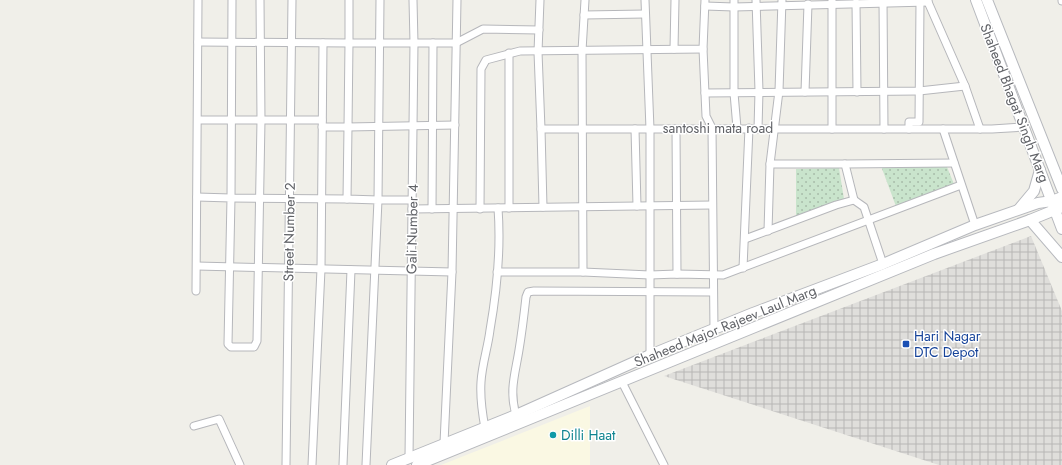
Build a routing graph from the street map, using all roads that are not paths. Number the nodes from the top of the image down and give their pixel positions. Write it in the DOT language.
graph roads {
  1 [pos="198,0"];
  2 [pos="232,0"];
  3 [pos="260,0"];
  4 [pos="292,0"];
  5 [pos="349,0"];
  6 [pos="380,0"];
  7 [pos="412,0"];
  8 [pos="457,0"];
  9 [pos="540,0"];
  10 [pos="585,0"];
  11 [pos="645,0"];
  12 [pos="675,0"];
  13 [pos="976,0"];
  14 [pos="987,0"];
  15 [pos="882,1"];
  16 [pos="925,1"];
  17 [pos="782,2"];
  18 [pos="832,2"];
  19 [pos="705,3"];
  20 [pos="734,3"];
  21 [pos="756,3"];
  22 [pos="856,3"];
  23 [pos="808,4"];
  24 [pos="584,14"];
  25 [pos="645,14"];
  26 [pos="539,30"];
  27 [pos="198,42"];
  28 [pos="261,42"];
  29 [pos="291,42"];
  30 [pos="231,43"];
  31 [pos="323,43"];
  32 [pos="350,43"];
  33 [pos="380,43"];
  34 [pos="414,43"];
  35 [pos="433,43"];
  36 [pos="456,43"];
  37 [pos="674,49"];
  38 [pos="703,49"];
  39 [pos="646,50"];
  40 [pos="582,51"];
  41 [pos="538,52"];
  42 [pos="509,53"];
  43 [pos="965,86"];
  44 [pos="884,90"];
  45 [pos="759,91"];
  46 [pos="779,91"];
  47 [pos="919,91"];
  48 [pos="705,92"];
  49 [pos="805,92"];
  50 [pos="832,92"];
  51 [pos="857,92"];
  52 [pos="734,93"];
  53 [pos="198,120"];
  54 [pos="231,120"];
  55 [pos="261,120"];
  56 [pos="290,120"];
  57 [pos="322,124"];
  58 [pos="432,125"];
  59 [pos="455,125"];
  60 [pos="380,126"];
  61 [pos="413,126"];
  62 [pos="348,127"];
  63 [pos="1024,127"];
  64 [pos="712,128"];
  65 [pos="736,128"];
  66 [pos="748,128"];
  67 [pos="758,128"];
  68 [pos="776,128"];
  69 [pos="541,129"];
  70 [pos="583,129"];
  71 [pos="635,129"];
  72 [pos="650,129"];
  73 [pos="676,129"];
  74 [pos="832,129"];
  75 [pos="884,129"];
  76 [pos="909,129"];
  77 [pos="943,129"];
  78 [pos="980,129"];
  79 [pos="954,163"];
  80 [pos="770,164"];
  81 [pos="845,164"];
  82 [pos="1052,164"];
  83 [pos="1040,169"];
  84 [pos="1062,172"];
  85 [pos="961,185"];
  86 [pos="1062,189"];
  87 [pos="198,197"];
  88 [pos="1062,197"];
  89 [pos="231,198"];
  90 [pos="259,198"];
  91 [pos="290,198"];
  92 [pos="321,199"];
  93 [pos="347,199"];
  94 [pos="378,200"];
  95 [pos="412,200"];
  96 [pos="854,200"];
  97 [pos="712,205"];
  98 [pos="583,206"];
  99 [pos="637,206"];
  100 [pos="650,206"];
  101 [pos="676,206"];
  102 [pos="1056,206"];
  103 [pos="452,208"];
  104 [pos="498,208"];
  105 [pos="509,208"];
  106 [pos="543,208"];
  107 [pos="412,209"];
  108 [pos="432,209"];
  109 [pos="480,209"];
  110 [pos="1016,212"];
  111 [pos="868,219"];
  112 [pos="1030,220"];
  113 [pos="975,225"];
  114 [pos="1062,229"];
  115 [pos="768,232"];
  116 [pos="745,239"];
  117 [pos="1062,257"];
  118 [pos="883,264"];
  119 [pos="197,266"];
  120 [pos="229,267"];
  121 [pos="258,268"];
  122 [pos="289,268"];
  123 [pos="743,268"];
  124 [pos="321,269"];
  125 [pos="351,270"];
  126 [pos="376,270"];
  127 [pos="411,271"];
  128 [pos="452,272"];
  129 [pos="497,272"];
  130 [pos="583,272"];
  131 [pos="677,274"];
  132 [pos="650,275"];
  133 [pos="712,275"];
  134 [pos="196,291"];
  135 [pos="649,292"];
  136 [pos="713,292"];
  137 [pos="714,331"];
  138 [pos="650,355"];
  139 [pos="622,382"];
  140 [pos="516,415"];
  141 [pos="194,426"];
  142 [pos="485,428"];
  143 [pos="444,443"];
  144 [pos="409,458"];
  145 [pos="240,465"];
  146 [pos="286,465"];
  147 [pos="312,465"];
  148 [pos="343,465"];
  149 [pos="366,465"];
  150 [pos="392,465"];
  151 [pos="417,465"];
  152 [pos="664,465"];
  1 -- 27 [label="street"];
  2 -- 30 [label="street"];
  3 -- 28 [label="street"];
  4 -- 29 [label="street, Street Number 2"];
  5 -- 32 [label="street"];
  6 -- 33 [label="street"];
  7 -- 34 [label="street, Gali Number 4"];
  8 -- 36 [label="street"];
  9 -- 26 [label="street"];
  10 -- 24 [label="street"];
  11 -- 25 [label="street"];
  12 -- 37 [label="street"];
  13 -- 63 [label="street, Shaheed Bhagat Singh Marg"];
  14 -- 82 [label="street, Shaheed Bhagat Singh Marg"];
  15 -- 16 [label="street"];
  15 -- 22 [label="street"];
  15 -- 44 [label="street"];
  16 -- 43 [label="street"];
  16 -- 47 [label="street"];
  17 -- 21 [label="street"];
  17 -- 23 [label="street"];
  17 -- 46 [label="street"];
  18 -- 22 [label="street"];
  18 -- 23 [label="street"];
  18 -- 50 [label="street"];
  19 -- 20 [label="street"];
  19 -- 38 [label="street"];
  20 -- 21 [label="street"];
  20 -- 52 [label="street"];
  21 -- 45 [label="street"];
  22 -- 51 [label="street"];
  23 -- 49 [label="street"];
  24 -- 25 [label="street"];
  24 -- 40 [label="street"];
  25 -- 39 [label="street"];
  26 -- 36 [label="street"];
  26 -- 41 [label="street"];
  27 -- 30 [label="street"];
  27 -- 53 [label="street"];
  28 -- 29 [label="street"];
  28 -- 30 [label="street"];
  28 -- 55 [label="street"];
  29 -- 31 [label="street"];
  29 -- 56 [label="street, Street Number 2"];
  30 -- 54 [label="street"];
  31 -- 32 [label="street"];
  31 -- 57 [label="street"];
  32 -- 33 [label="street"];
  32 -- 62 [label="street"];
  33 -- 34 [label="street"];
  33 -- 60 [label="street"];
  34 -- 35 [label="street"];
  34 -- 61 [label="street, Gali Number 4"];
  35 -- 36 [label="street"];
  35 -- 58 [label="street"];
  36 -- 59 [label="street"];
  37 -- 38 [label="street"];
  37 -- 39 [label="street"];
  38 -- 48 [label="street"];
  39 -- 40 [label="street"];
  39 -- 72 [label="street"];
  40 -- 41 [label="street"];
  40 -- 70 [label="street"];
  41 -- 42 [label="street"];
  41 -- 69 [label="street"];
  42 -- 105 [label="street"];
  42 -- 109 [label="street"];
  43 -- 47 [label="street"];
  43 -- 78 [label="street"];
  44 -- 47 [label="street"];
  44 -- 51 [label="street"];
  44 -- 75 [label="street"];
  45 -- 46 [label="street"];
  45 -- 52 [label="street"];
  45 -- 67 [label="street"];
  46 -- 49 [label="street"];
  46 -- 68 [label="street"];
  47 -- 76 [label="street"];
  48 -- 52 [label="street"];
  48 -- 64 [label="street"];
  49 -- 50 [label="street"];
  50 -- 51 [label="street"];
  50 -- 74 [label="street"];
  52 -- 65 [label="street"];
  53 -- 54 [label="street"];
  53 -- 87 [label="street"];
  54 -- 55 [label="street"];
  54 -- 89 [label="street"];
  55 -- 56 [label="street"];
  55 -- 90 [label="street"];
  56 -- 57 [label="street"];
  56 -- 91 [label="street, Street Number 2"];
  57 -- 62 [label="street"];
  57 -- 92 [label="street"];
  58 -- 59 [label="street"];
  58 -- 61 [label="street"];
  58 -- 108 [label="street"];
  59 -- 103 [label="street"];
  60 -- 61 [label="street"];
  60 -- 62 [label="street"];
  60 -- 94 [label="street"];
  61 -- 95 [label="street, Gali Number 4"];
  62 -- 93 [label="street"];
  63 -- 78 [label="street, santoshi mata road"];
  63 -- 83 [label="street, Shaheed Bhagat Singh Marg"];
  64 -- 65 [label="street, santoshi mata road"];
  64 -- 73 [label="street, santoshi mata road"];
  64 -- 97 [label="street"];
  65 -- 66 [label="street, santoshi mata road"];
  66 -- 67 [label="street, santoshi mata road"];
  66 -- 116 [label="street"];
  67 -- 68 [label="street, santoshi mata road"];
  68 -- 74 [label="street, santoshi mata road"];
  68 -- 80 [label="street"];
  69 -- 70 [label="street, santoshi mata road"];
  69 -- 106 [label="street"];
  70 -- 71 [label="street, santoshi mata road"];
  70 -- 98 [label="street"];
  71 -- 72 [label="street, santoshi mata road"];
  71 -- 99 [label="street"];
  72 -- 73 [label="street, santoshi mata road"];
  72 -- 100 [label="street"];
  73 -- 101 [label="street"];
  74 -- 75 [label="street, santoshi mata road"];
  75 -- 76 [label="street, santoshi mata road"];
  76 -- 77 [label="street, santoshi mata road"];
  77 -- 78 [label="street, santoshi mata road"];
  77 -- 79 [label="street"];
  79 -- 81 [label="street"];
  79 -- 85 [label="street"];
  80 -- 81 [label="street"];
  80 -- 115 [label="street"];
  81 -- 96 [label="street"];
  82 -- 84 [label="street"];
  82 -- 86 [label="street, Shaheed Bhagat Singh Marg"];
  83 -- 102 [label="street, Shaheed Bhagat Singh Marg"];
  83 -- 110 [label="street"];
  85 -- 111 [label="street"];
  85 -- 113 [label="street"];
  87 -- 89 [label="street"];
  87 -- 119 [label="street"];
  88 -- 102 [label="street, Shaheed Major Rajeev Laul Marg"];
  89 -- 90 [label="street"];
  89 -- 120 [label="street"];
  90 -- 91 [label="street"];
  90 -- 121 [label="street"];
  91 -- 92 [label="street"];
  91 -- 122 [label="street, Street Number 2"];
  92 -- 93 [label="street"];
  92 -- 124 [label="street"];
  93 -- 94 [label="street"];
  94 -- 95 [label="street"];
  94 -- 126 [label="street"];
  95 -- 107 [label="street, Gali Number 4"];
  96 -- 111 [label="street"];
  96 -- 115 [label="street"];
  97 -- 101 [label="street"];
  97 -- 133 [label="street"];
  98 -- 99 [label="street"];
  98 -- 106 [label="street"];
  98 -- 130 [label="street"];
  99 -- 100 [label="street"];
  100 -- 101 [label="street"];
  100 -- 132 [label="street"];
  101 -- 131 [label="street"];
  102 -- 110 [label="street, Shaheed Major Rajeev Laul Marg"];
  102 -- 112 [label="street, Shaheed Major Rajeev Laul Marg"];
  102 -- 114 [label="street, Shaheed Bhagat Singh Marg"];
  103 -- 108 [label="street"];
  103 -- 109 [label="street"];
  103 -- 128 [label="street"];
  104 -- 105 [label="street"];
  104 -- 109 [label="street"];
  104 -- 129 [label="street"];
  105 -- 106 [label="street"];
  107 -- 108 [label="street"];
  107 -- 127 [label="street, Gali Number 4"];
  110 -- 113 [label="street, Shaheed Major Rajeev Laul Marg"];
  111 -- 118 [label="street"];
  111 -- 123 [label="street"];
  112 -- 117 [label="street"];
  112 -- 139 [label="street, Shaheed Major Rajeev Laul Marg"];
  113 -- 118 [label="street, Shaheed Major Rajeev Laul Marg"];
  115 -- 116 [label="street"];
  116 -- 123 [label="street"];
  118 -- 137 [label="street, Shaheed Major Rajeev Laul Marg"];
  119 -- 120 [label="street"];
  119 -- 134 [label="street"];
  120 -- 121 [label="street"];
  120 -- 121 [label="street"];
  121 -- 122 [label="street"];
  122 -- 124 [label="street"];
  122 -- 146 [label="street, Street Number 2"];
  123 -- 133 [label="street"];
  124 -- 125 [label="street"];
  124 -- 147 [label="street"];
  125 -- 126 [label="street"];
  125 -- 148 [label="street"];
  126 -- 127 [label="street"];
  126 -- 149 [label="street"];
  127 -- 128 [label="street"];
  127 -- 144 [label="street, Gali Number 4"];
  128 -- 143 [label="street"];
  129 -- 130 [label="street"];
  129 -- 142 [label="street"];
  130 -- 132 [label="street"];
  131 -- 132 [label="street"];
  131 -- 133 [label="street"];
  132 -- 135 [label="street"];
  133 -- 136 [label="street"];
  135 -- 136 [label="street"];
  135 -- 138 [label="street"];
  135 -- 140 [label="street"];
  136 -- 137 [label="street"];
  137 -- 138 [label="street, Shaheed Major Rajeev Laul Marg"];
  138 -- 140 [label="street, Shaheed Major Rajeev Laul Marg"];
  139 -- 151 [label="street, Shaheed Major Rajeev Laul Marg"];
  139 -- 152 [label="street"];
  140 -- 142 [label="street, Shaheed Major Rajeev Laul Marg"];
  141 -- 145 [label="street"];
  142 -- 143 [label="street, Shaheed Major Rajeev Laul Marg"];
  143 -- 144 [label="street, Shaheed Major Rajeev Laul Marg"];
  144 -- 150 [label="street, Shaheed Major Rajeev Laul Marg"];
}
